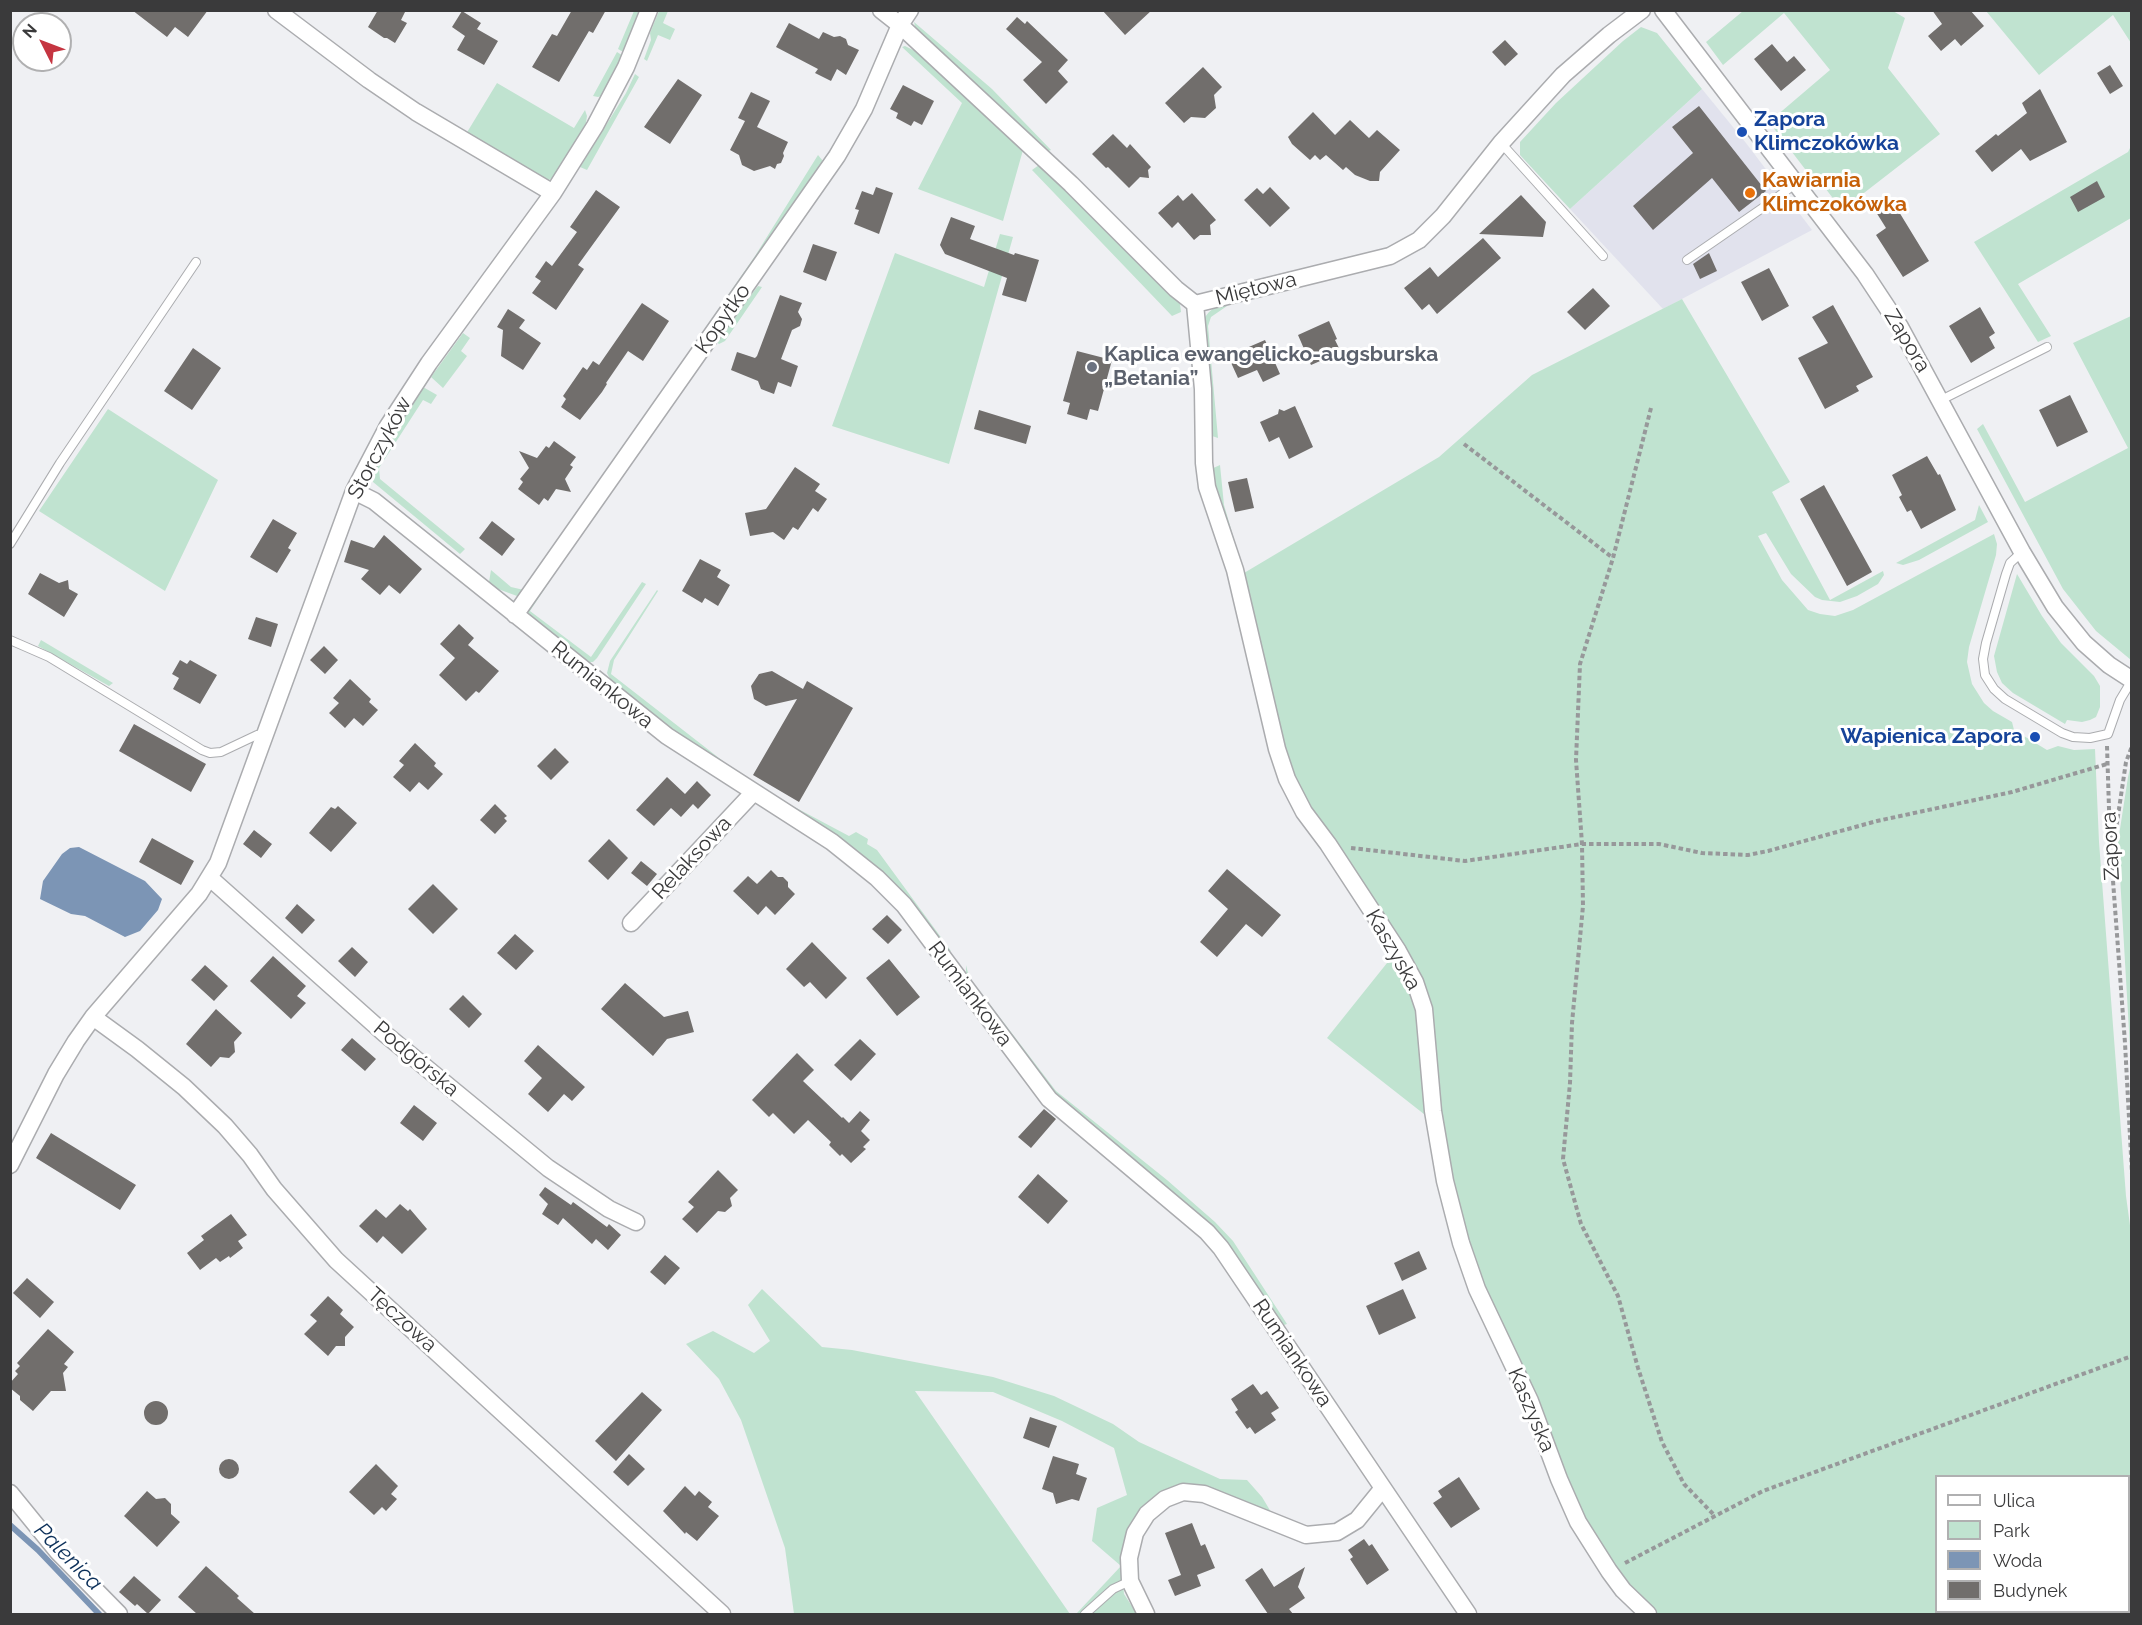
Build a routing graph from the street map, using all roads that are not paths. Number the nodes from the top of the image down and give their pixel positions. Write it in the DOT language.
graph roads {
  1 [pos="276,10"];
  2 [pos="649,10"];
  3 [pos="881,10"];
  4 [pos="910,10"];
  5 [pos="1642,10"];
  6 [pos="1663,10"];
  7 [pos="900,26"];
  8 [pos="1501,143"];
  9 [pos="1796,183"];
  10 [pos="553,193"];
  11 [pos="1603,256"];
  12 [pos="1687,260"];
  13 [pos="196,262"];
  14 [pos="1195,304"];
  15 [pos="2047,347"];
  16 [pos="1941,400"];
  17 [pos="354,491"];
  18 [pos="10,544"];
  19 [pos="2022,552"];
  20 [pos="515,615"];
  21 [pos="10,640"];
  22 [pos="2132,680"];
  23 [pos="265,734"];
  24 [pos="753,793"];
  25 [pos="210,878"];
  26 [pos="631,923"];
  27 [pos="93,1017"];
  28 [pos="10,1165"];
  29 [pos="636,1222"];
  30 [pos="1383,1488"];
  31 [pos="10,1492"];
  32 [pos="1130,1581"];
  33 [pos="119,1614"];
  34 [pos="722,1614"];
  35 [pos="1085,1614"];
  36 [pos="1146,1614"];
  37 [pos="1468,1614"];
  38 [pos="1648,1614"];
  1 -- 10 [label="street"];
  2 -- 10 [label="street, Storczyków"];
  3 -- 7 [label="street, Miętowa"];
  4 -- 7 [label="street, Kopytko"];
  5 -- 8 [label="street, Miętowa"];
  6 -- 9 [label="street, Zapora"];
  7 -- 14 [label="street, Miętowa"];
  7 -- 20 [label="street, Kopytko"];
  8 -- 11 [label="lane"];
  8 -- 14 [label="street, Miętowa"];
  9 -- 12 [label="lane"];
  9 -- 16 [label="street, Zapora"];
  10 -- 17 [label="street, Storczyków"];
  13 -- 18 [label="lane"];
  14 -- 38 [label="street, Kaszyska"];
  15 -- 16 [label="lane"];
  16 -- 19 [label="street, Zapora"];
  17 -- 20 [label="street, Rumiankowa"];
  17 -- 23 [label="street, Storczyków"];
  19 -- 22 [label="street, Zapora"];
  19 -- 22 [label="lane"];
  20 -- 24 [label="street, Rumiankowa"];
  21 -- 23 [label="lane"];
  23 -- 25 [label="street"];
  24 -- 26 [label="street, Relaksowa"];
  24 -- 30 [label="street, Rumiankowa"];
  25 -- 27 [label="street"];
  25 -- 29 [label="street, Podgórska"];
  27 -- 28 [label="street"];
  27 -- 34 [label="street, Tęczowa"];
  30 -- 32 [label="street"];
  30 -- 37 [label="street, Rumiankowa"];
  31 -- 33 [label="street"];
  32 -- 35 [label="lane"];
  32 -- 36 [label="street"];
}
